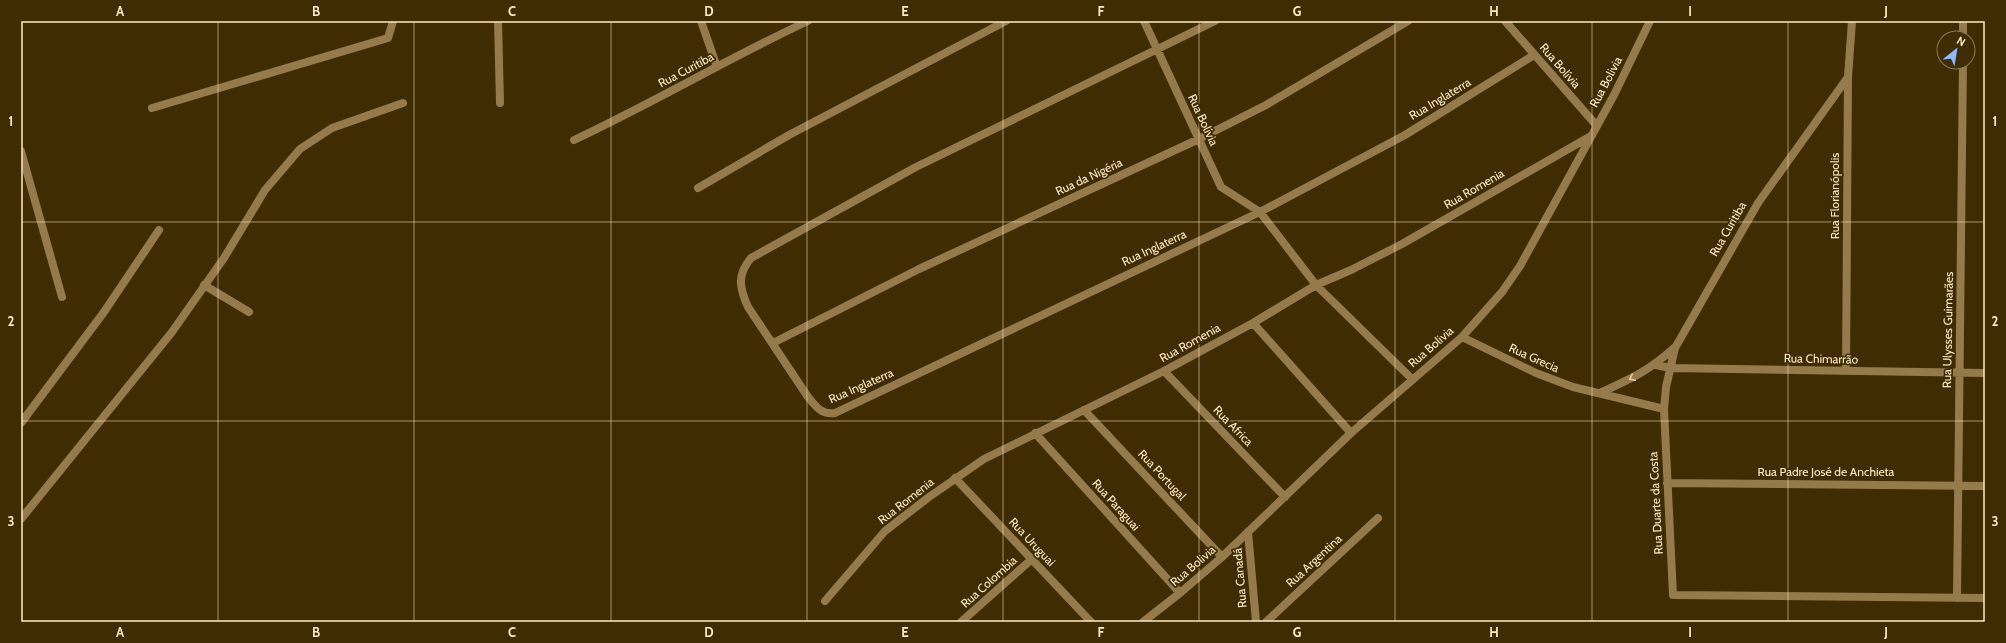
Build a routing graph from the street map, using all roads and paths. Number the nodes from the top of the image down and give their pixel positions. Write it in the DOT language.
graph roads {
  1 [pos="393,21"];
  2 [pos="498,21"];
  3 [pos="701,21"];
  4 [pos="808,21"];
  5 [pos="1006,21"];
  6 [pos="1144,21"];
  7 [pos="1215,21"];
  8 [pos="1408,21"];
  9 [pos="1505,21"];
  10 [pos="1650,21"];
  11 [pos="1852,21"];
  12 [pos="1157,49"];
  13 [pos="1534,55"];
  14 [pos="717,67"];
  15 [pos="1963,70"];
  16 [pos="1848,77"];
  17 [pos="403,103"];
  18 [pos="500,103"];
  19 [pos="152,108"];
  20 [pos="1597,126"];
  21 [pos="1590,136"];
  22 [pos="1199,139"];
  23 [pos="574,140"];
  24 [pos="21,150"];
  25 [pos="698,188"];
  26 [pos="1260,212"];
  27 [pos="159,230"];
  28 [pos="204,285"];
  29 [pos="1316,285"];
  30 [pos="62,297"];
  31 [pos="249,312"];
  32 [pos="1253,323"];
  33 [pos="1462,337"];
  34 [pos="773,342"];
  35 [pos="1675,348"];
  36 [pos="1656,365"];
  37 [pos="1670,368"];
  38 [pos="1164,371"];
  39 [pos="1846,371"];
  40 [pos="1959,373"];
  41 [pos="1985,373"];
  42 [pos="1412,379"];
  43 [pos="1600,393"];
  44 [pos="1664,408"];
  45 [pos="1084,410"];
  46 [pos="21,423"];
  47 [pos="1035,433"];
  48 [pos="1351,433"];
  49 [pos="955,478"];
  50 [pos="1667,483"];
  51 [pos="1959,485"];
  52 [pos="1985,486"];
  53 [pos="1285,497"];
  54 [pos="1378,518"];
  55 [pos="21,519"];
  56 [pos="1248,532"];
  57 [pos="1222,557"];
  58 [pos="1032,559"];
  59 [pos="1180,593"];
  60 [pos="1957,598"];
  61 [pos="1985,598"];
  62 [pos="825,601"];
  63 [pos="961,622"];
  64 [pos="1091,622"];
  65 [pos="1142,622"];
  66 [pos="1256,622"];
  67 [pos="1266,622"];
  1 -- 19 [label="street"];
  2 -- 18 [label="street"];
  3 -- 14 [label="street"];
  4 -- 14 [label="street, Rua Curitiba"];
  5 -- 25 [label="street"];
  6 -- 12 [label="street, Rua Bolívia"];
  7 -- 12 [label="street, Rua Inglaterra"];
  8 -- 22 [label="street, Rua da Nigéria"];
  9 -- 13 [label="street, Rua Bolívia"];
  10 -- 20 [label="street, Rua Bolivia"];
  11 -- 16 [label="street, Rua Florianópolis"];
  12 -- 22 [label="street, Rua Bolívia"];
  12 -- 34 [label="street, Rua Inglaterra"];
  13 -- 20 [label="street, Rua Bolívia"];
  13 -- 26 [label="street, Rua Inglaterra"];
  14 -- 23 [label="street, Rua Curitiba"];
  15 -- 40 [label="street, Rua Ulysses Guimarães"];
  16 -- 35 [label="street, Rua Curitiba"];
  16 -- 39 [label="street, Rua Florianópolis"];
  17 -- 28 [label="street"];
  20 -- 21 [label="street, Rua Bolivia"];
  21 -- 29 [label="street, Rua Romenia"];
  21 -- 33 [label="street, Rua Bolivia"];
  22 -- 26 [label="street, Rua Bolívia"];
  22 -- 34 [label="street, Rua da Nigéria"];
  24 -- 30 [label="street"];
  26 -- 29 [label="street, Rua Bolívia"];
  26 -- 34 [label="street, Rua Inglaterra"];
  27 -- 46 [label="street"];
  28 -- 31 [label="street"];
  28 -- 55 [label="street"];
  29 -- 32 [label="street, Rua Romenia"];
  29 -- 42 [label="street, Rua Bolívia"];
  32 -- 38 [label="street, Rua Romenia"];
  32 -- 48 [label="street"];
  33 -- 42 [label="street, Rua Bolivia"];
  33 -- 43 [label="street, Rua Grecia"];
  35 -- 36 [label="street"];
  35 -- 37 [label="street, Rua Curitiba"];
  36 -- 37 [label="street, Rua Chimarrão"];
  36 -- 43 [label="street, one-way"];
  37 -- 39 [label="street, Rua Chimarrão"];
  37 -- 44 [label="street, Rua Curitiba"];
  38 -- 45 [label="street, Rua Romenia"];
  38 -- 53 [label="street, Rua Africa"];
  39 -- 40 [label="street, Rua Chimarrão"];
  40 -- 41 [label="street, Rua Chimarrão"];
  40 -- 51 [label="street, Rua Ulysses Guimarães"];
  42 -- 48 [label="street, Rua Bolivia"];
  43 -- 44 [label="street, Rua Grecia"];
  44 -- 50 [label="street, Rua Duarte da Costa"];
  45 -- 47 [label="street, Rua Romenia"];
  45 -- 57 [label="street, Rua Portugal"];
  47 -- 49 [label="street, Rua Romenia"];
  47 -- 59 [label="street, Rua Paraguai"];
  48 -- 53 [label="street, Rua Bolivia"];
  49 -- 58 [label="street, Rua Uruguai"];
  49 -- 62 [label="street, Rua Romenia"];
  50 -- 51 [label="street, Rua Padre José de Anchieta"];
  50 -- 60 [label="street, Rua Duarte da Costa"];
  51 -- 52 [label="street, Rua Padre José de Anchieta"];
  51 -- 60 [label="street, Rua Ulysses Guimarães"];
  53 -- 56 [label="street, Rua Bolivia"];
  54 -- 67 [label="street, Rua Argentina"];
  56 -- 57 [label="street, Rua Bolivia"];
  56 -- 66 [label="street, Rua Canadá"];
  57 -- 59 [label="street, Rua Bolivia"];
  58 -- 63 [label="street, Rua Colombia"];
  58 -- 64 [label="street, Rua Uruguai"];
  59 -- 65 [label="street, Rua Bolivia"];
  60 -- 61 [label="street"];
}
